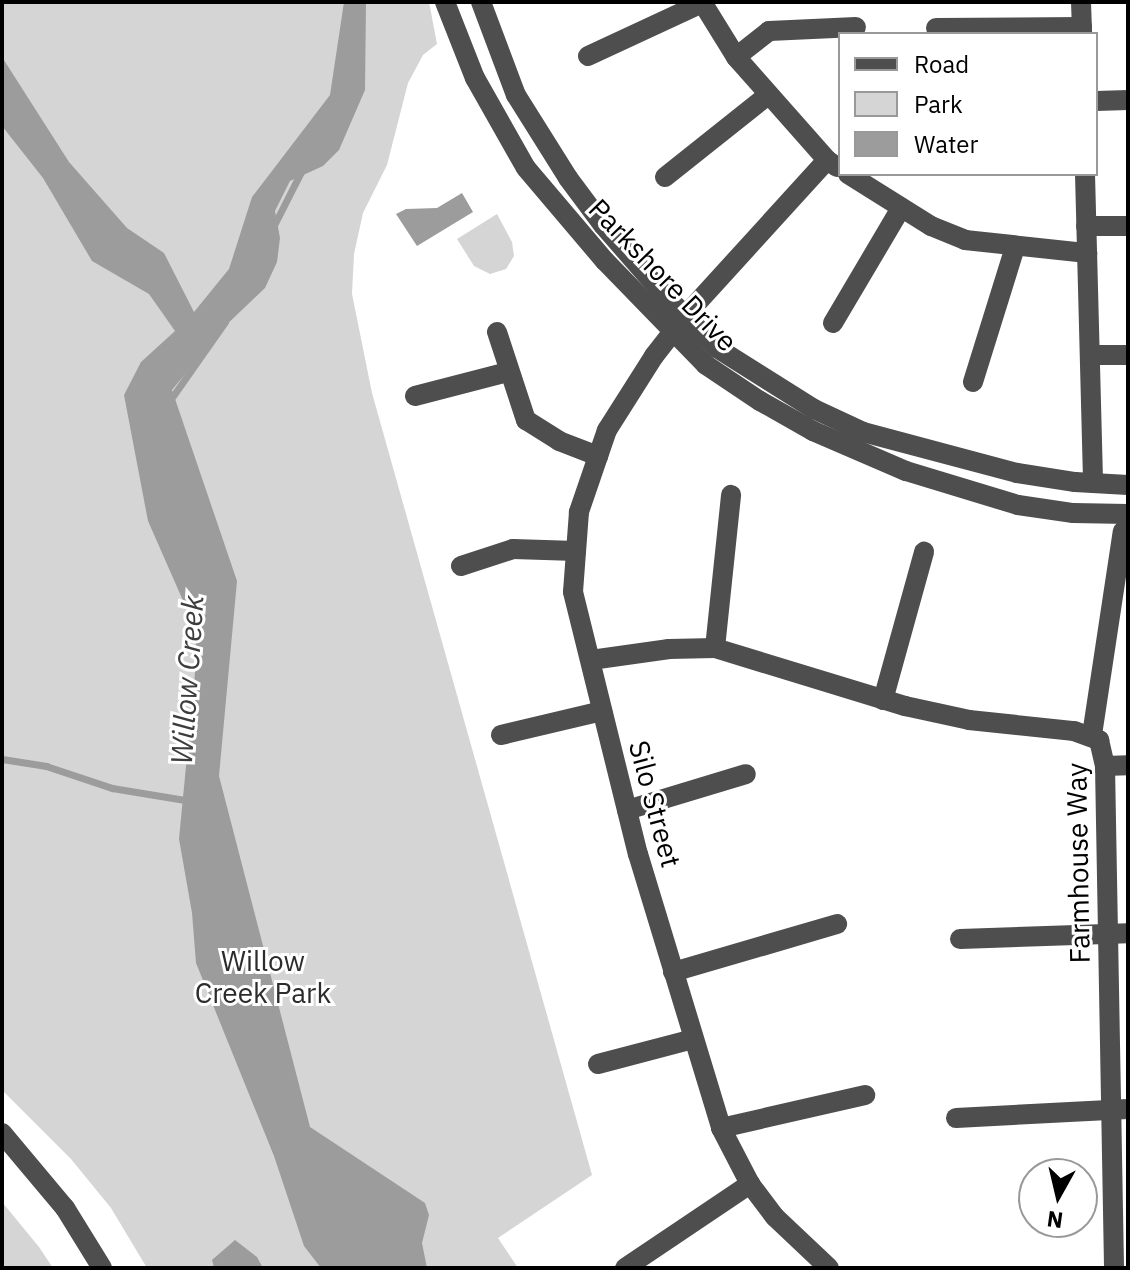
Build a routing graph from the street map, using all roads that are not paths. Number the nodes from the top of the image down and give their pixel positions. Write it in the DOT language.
graph roads {
  1 [pos="445,2"];
  2 [pos="481,2"];
  3 [pos="702,2"];
  4 [pos="1081,2"];
  5 [pos="856,27"];
  6 [pos="936,28"];
  7 [pos="1082,30"];
  8 [pos="588,56"];
  9 [pos="736,57"];
  10 [pos="768,95"];
  11 [pos="1128,100"];
  12 [pos="1098,101"];
  13 [pos="833,164"];
  14 [pos="851,176"];
  15 [pos="1085,176"];
  16 [pos="665,177"];
  17 [pos="901,208"];
  18 [pos="1086,226"];
  19 [pos="1128,226"];
  20 [pos="1015,247"];
  21 [pos="1087,253"];
  22 [pos="686,315"];
  23 [pos="833,323"];
  24 [pos="497,332"];
  25 [pos="672,333"];
  26 [pos="1090,355"];
  27 [pos="1128,355"];
  28 [pos="508,372"];
  29 [pos="973,382"];
  30 [pos="415,396"];
  31 [pos="598,456"];
  32 [pos="1093,483"];
  33 [pos="1128,485"];
  34 [pos="731,495"];
  35 [pos="1125,523"];
  36 [pos="576,551"];
  37 [pos="924,552"];
  38 [pos="461,566"];
  39 [pos="715,648"];
  40 [pos="1106,651"];
  41 [pos="1128,651"];
  42 [pos="591,660"];
  43 [pos="883,700"];
  44 [pos="602,711"];
  45 [pos="501,735"];
  46 [pos="1092,735"];
  47 [pos="1128,765"];
  48 [pos="1105,766"];
  49 [pos="746,774"];
  50 [pos="627,810"];
  51 [pos="837,924"];
  52 [pos="1118,934"];
  53 [pos="960,939"];
  54 [pos="673,972"];
  55 [pos="693,1039"];
  56 [pos="598,1064"];
  57 [pos="865,1095"];
  58 [pos="1120,1109"];
  59 [pos="956,1118"];
  60 [pos="721,1128"];
  61 [pos="2,1133"];
  62 [pos="750,1184"];
  63 [pos="102,1268"];
  64 [pos="625,1268"];
  65 [pos="829,1268"];
  66 [pos="1114,1268"];
  1 -- 25 [label="street, Parkshore Drive"];
  2 -- 22 [label="street, Parkshore Drive"];
  3 -- 8 [label="street"];
  3 -- 9 [label="street"];
  4 -- 7 [label="street"];
  5 -- 9 [label="street"];
  6 -- 7 [label="street"];
  9 -- 10 [label="street"];
  10 -- 13 [label="street"];
  10 -- 16 [label="street"];
  11 -- 12 [label="street"];
  13 -- 22 [label="street, Silo Street"];
  14 -- 17 [label="street"];
  15 -- 18 [label="street"];
  17 -- 20 [label="street"];
  17 -- 23 [label="street"];
  18 -- 19 [label="street"];
  18 -- 21 [label="street"];
  20 -- 21 [label="street"];
  20 -- 29 [label="street"];
  21 -- 26 [label="street"];
  22 -- 25 [label="street, Silo Street"];
  22 -- 32 [label="street, Parkshore Drive"];
  24 -- 28 [label="street"];
  25 -- 31 [label="street, Silo Street"];
  25 -- 35 [label="street, Parkshore Drive"];
  26 -- 27 [label="street"];
  26 -- 32 [label="street"];
  28 -- 30 [label="street"];
  28 -- 31 [label="street"];
  31 -- 36 [label="street, Silo Street"];
  32 -- 33 [label="street, Parkshore Drive"];
  34 -- 39 [label="street"];
  35 -- 40 [label="street"];
  36 -- 38 [label="street"];
  36 -- 42 [label="street, Silo Street"];
  37 -- 43 [label="street"];
  39 -- 42 [label="street, Farmhouse Way"];
  39 -- 43 [label="street, Farmhouse Way"];
  40 -- 41 [label="street"];
  40 -- 46 [label="street"];
  42 -- 44 [label="street, Silo Street"];
  43 -- 46 [label="street, Farmhouse Way"];
  44 -- 45 [label="street"];
  44 -- 50 [label="street, Silo Street"];
  46 -- 48 [label="street, Farmhouse Way"];
  47 -- 48 [label="street"];
  48 -- 52 [label="street, Farmhouse Way"];
  49 -- 50 [label="street"];
  50 -- 54 [label="street, Silo Street"];
  51 -- 54 [label="street"];
  52 -- 53 [label="street"];
  52 -- 58 [label="street, Farmhouse Way"];
  54 -- 55 [label="street, Silo Street"];
  55 -- 56 [label="street"];
  55 -- 60 [label="street, Silo Street"];
  57 -- 60 [label="street"];
  58 -- 59 [label="street"];
  58 -- 66 [label="street, Farmhouse Way"];
  60 -- 62 [label="street, Silo Street"];
  61 -- 63 [label="street"];
  62 -- 64 [label="street"];
  62 -- 65 [label="street, Silo Street"];
}
